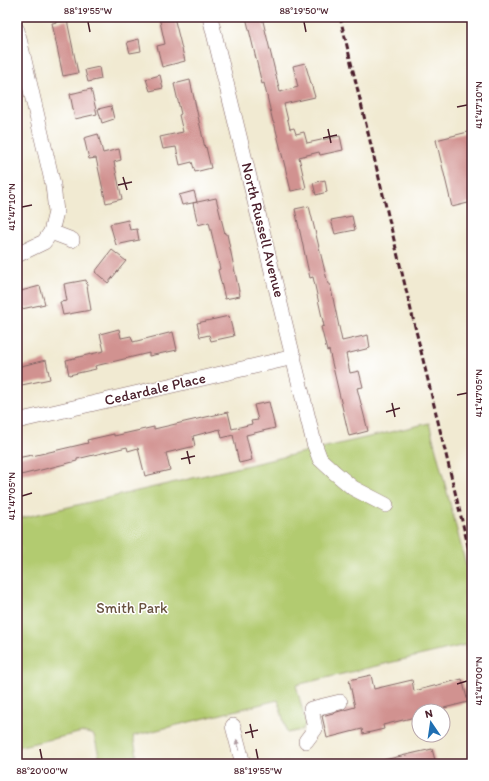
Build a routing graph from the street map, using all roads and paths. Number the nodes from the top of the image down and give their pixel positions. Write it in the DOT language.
graph roads {
  1 [pos="210,17"];
  2 [pos="17,30"];
  3 [pos="51,232"];
  4 [pos="72,240"];
  5 [pos="17,255"];
  6 [pos="294,357"];
  7 [pos="17,421"];
  8 [pos="386,505"];
  9 [pos="340,702"];
  10 [pos="233,726"];
  11 [pos="306,741"];
  12 [pos="243,764"];
  1 -- 6 [label="street, North Russell Avenue"];
  2 -- 3 [label="street"];
  3 -- 4 [label="street"];
  3 -- 5 [label="street"];
  6 -- 7 [label="street, Cedardale Place"];
  6 -- 8 [label="street, North Russell Avenue"];
  9 -- 11 [label="street"];
  12 -- 10 [label="street, one-way"];
}
